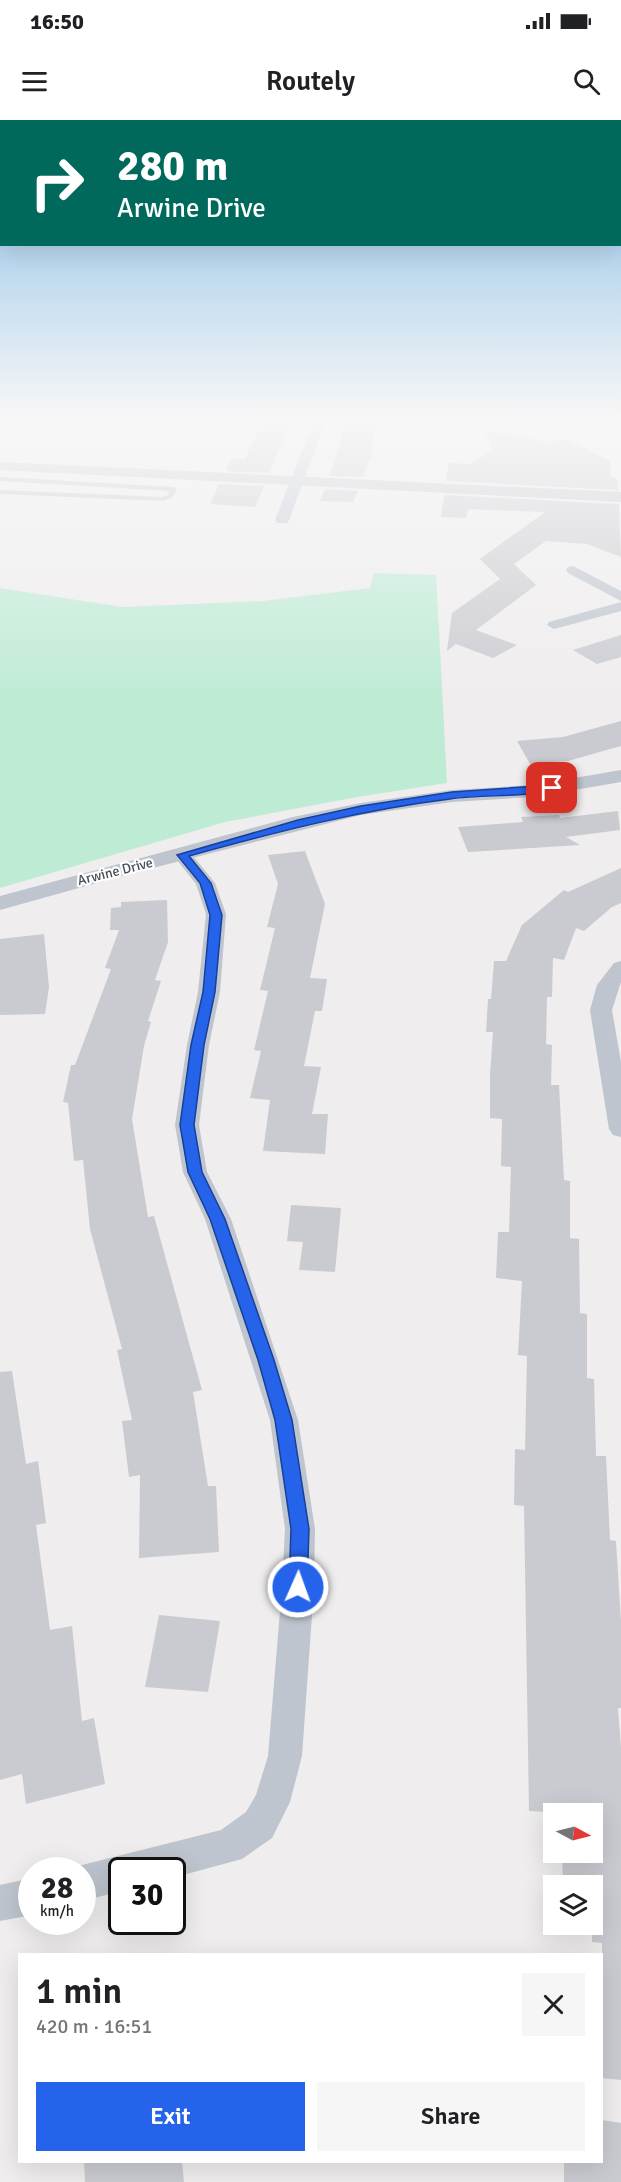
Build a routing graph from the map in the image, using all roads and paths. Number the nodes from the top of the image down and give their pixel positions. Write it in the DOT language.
graph roads {
  1 [pos="286,511"];
  2 [pos="282,520"];
  3 [pos="573,570"];
  4 [pos="621,597"];
  5 [pos="621,606"];
  6 [pos="554,625"];
  7 [pos="621,777"];
  8 [pos="182,855"];
  9 [pos="0,903"];
  10 [pos="621,967"];
  11 [pos="621,1128"];
  12 [pos="185,1857"];
  13 [pos="18,1900"];
  14 [pos="0,1904"];
  1 -- 2 [label="street"];
  3 -- 4 [label="street"];
  5 -- 6 [label="street"];
  7 -- 8 [label="street, Arwine Drive"];
  8 -- 9 [label="street, Arwine Drive"];
  8 -- 12 [label="street"];
  10 -- 11 [label="street"];
  13 -- 14 [label="street"];
}
